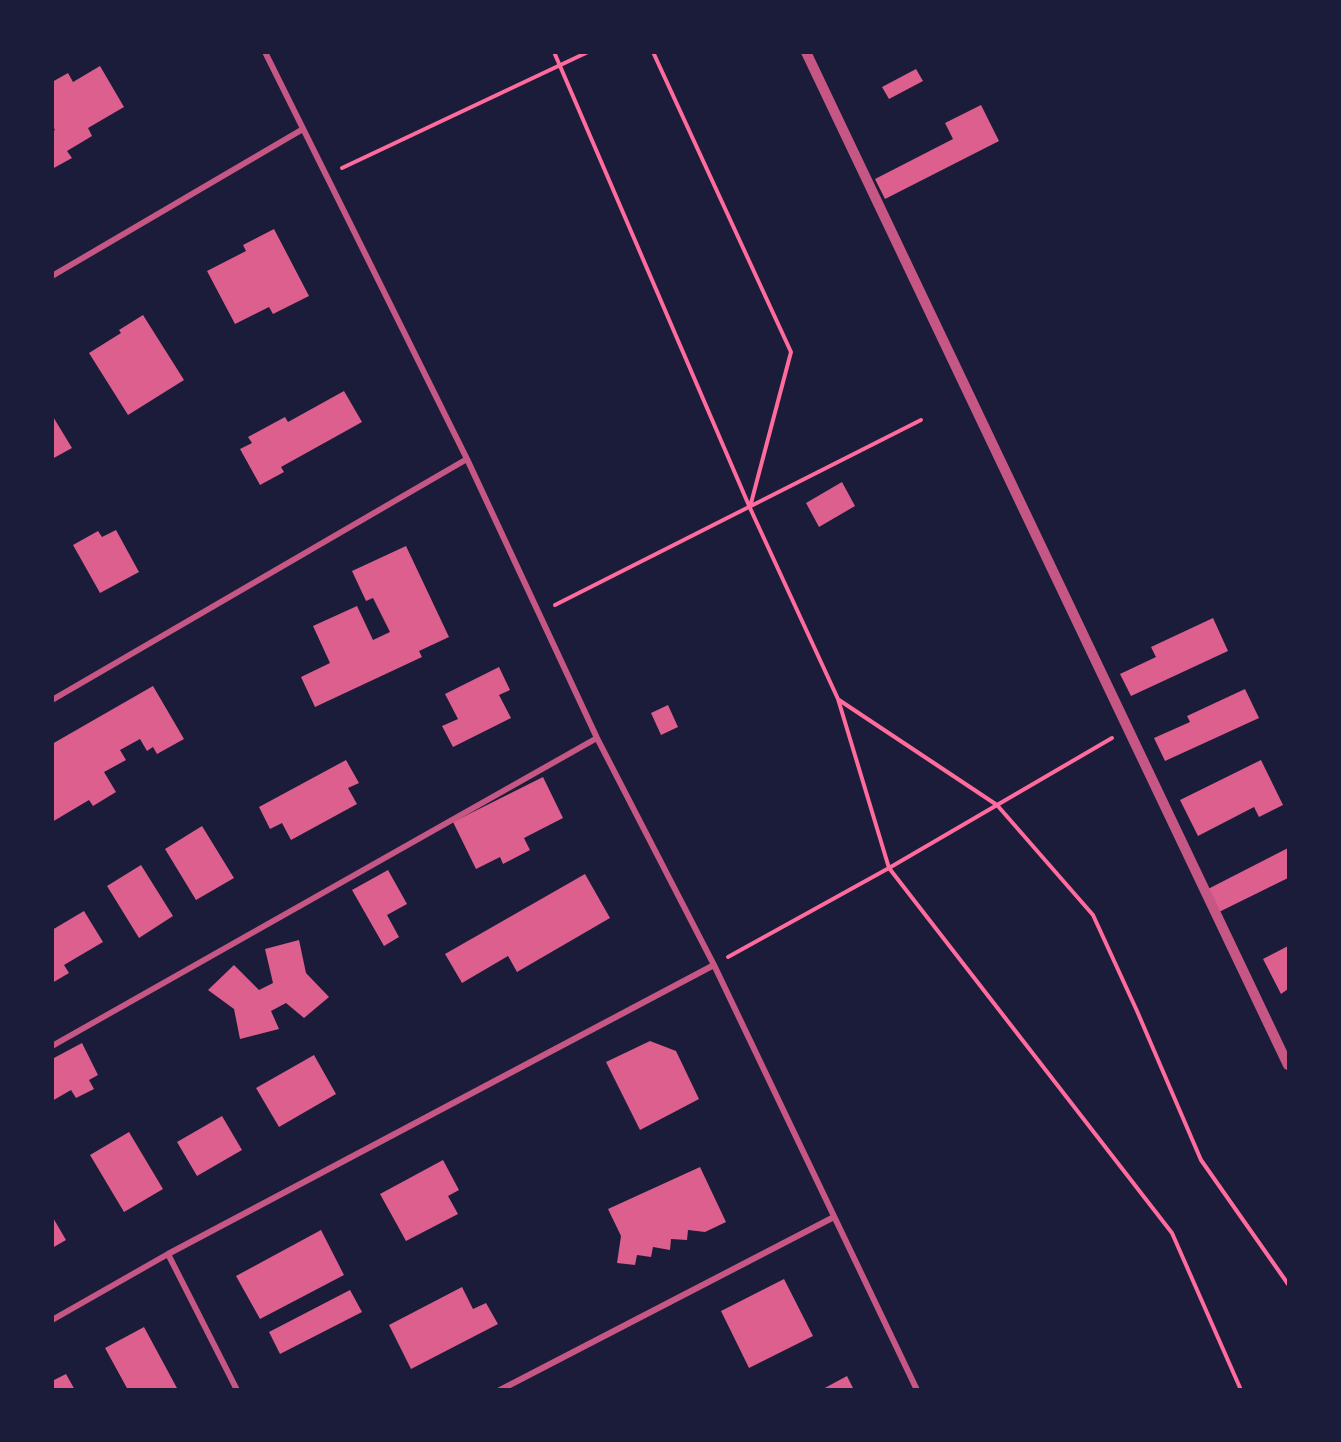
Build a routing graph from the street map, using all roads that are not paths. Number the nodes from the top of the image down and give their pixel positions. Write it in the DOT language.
graph roads {
  1 [pos="265,52"];
  2 [pos="806,52"];
  3 [pos="303,129"];
  4 [pos="52,276"];
  5 [pos="467,459"];
  6 [pos="52,700"];
  7 [pos="597,738"];
  8 [pos="714,964"];
  9 [pos="52,1046"];
  10 [pos="1288,1065"];
  11 [pos="834,1217"];
  12 [pos="168,1254"];
  13 [pos="52,1320"];
  14 [pos="237,1389"];
  15 [pos="500,1389"];
  16 [pos="917,1389"];
  1 -- 3 [label="street"];
  2 -- 10 [label="street"];
  3 -- 4 [label="street"];
  3 -- 5 [label="street"];
  5 -- 6 [label="street"];
  5 -- 7 [label="street"];
  7 -- 8 [label="street"];
  7 -- 9 [label="street"];
  8 -- 11 [label="street"];
  8 -- 12 [label="street"];
  11 -- 15 [label="street"];
  11 -- 16 [label="street"];
  12 -- 13 [label="street"];
  12 -- 14 [label="street"];
}
